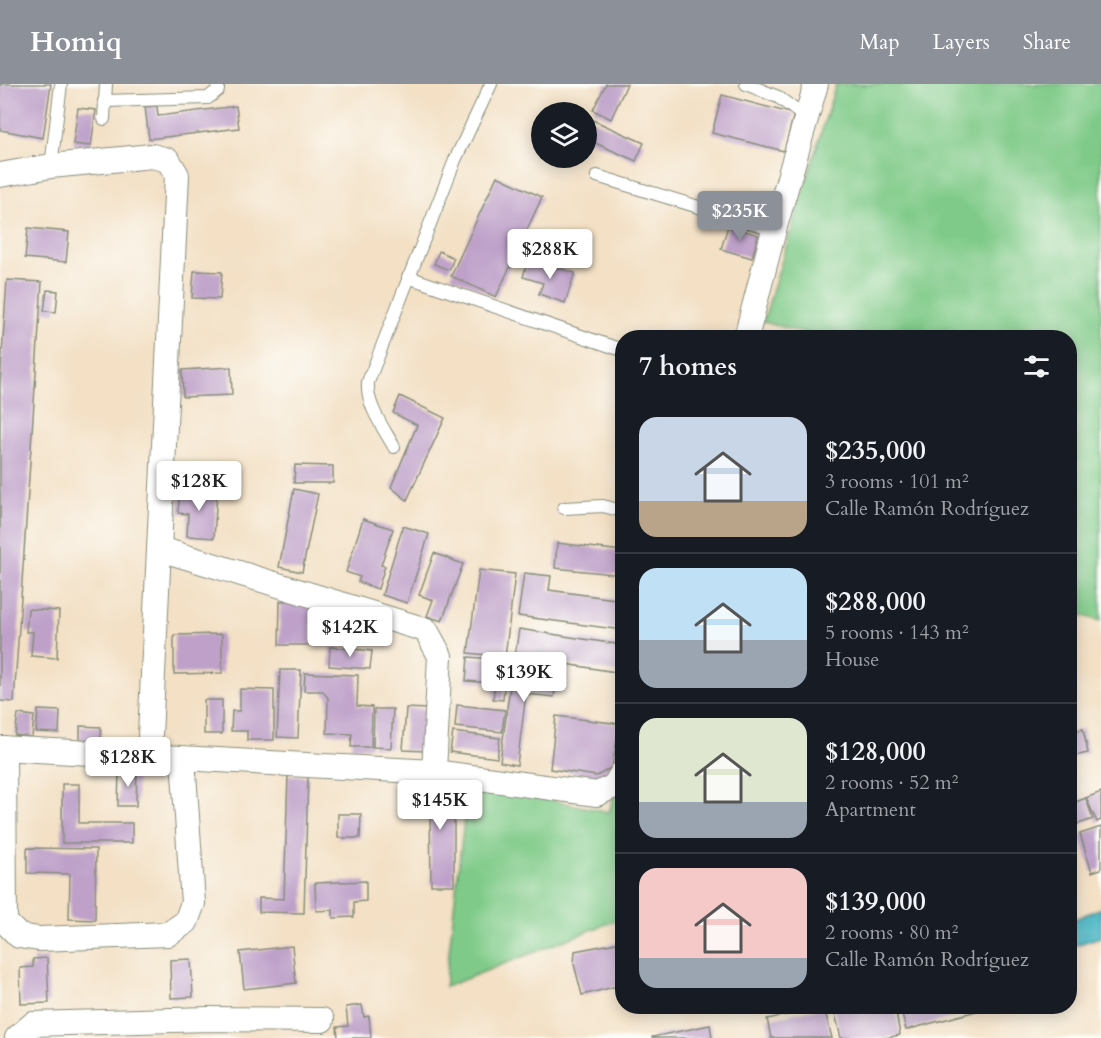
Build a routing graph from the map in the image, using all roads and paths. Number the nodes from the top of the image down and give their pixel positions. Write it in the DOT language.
graph roads {
  1 [pos="61,84"];
  2 [pos="106,84"];
  3 [pos="218,84"];
  4 [pos="491,84"];
  5 [pos="746,84"];
  6 [pos="816,84"];
  7 [pos="104,101"];
  8 [pos="806,118"];
  9 [pos="104,119"];
  10 [pos="51,166"];
  11 [pos="0,175"];
  12 [pos="597,176"];
  13 [pos="774,230"];
  14 [pos="408,277"];
  15 [pos="748,330"];
  16 [pos="615,348"];
  17 [pos="394,447"];
  18 [pos="564,508"];
  19 [pos="615,509"];
  20 [pos="160,549"];
  21 [pos="2,748"];
  22 [pos="149,757"];
  23 [pos="183,759"];
  24 [pos="434,772"];
  25 [pos="615,784"];
  26 [pos="322,1020"];
  27 [pos="28,1034"];
  1 -- 10 [label="lane"];
  2 -- 7 [label="lane"];
  3 -- 7 [label="lane"];
  4 -- 14 [label="lane"];
  5 -- 8 [label="lane"];
  6 -- 8 [label="street"];
  7 -- 9 [label="lane"];
  8 -- 13 [label="street"];
  10 -- 11 [label="street"];
  10 -- 20 [label="street"];
  12 -- 13 [label="lane"];
  13 -- 15 [label="street"];
  14 -- 16 [label="lane"];
  14 -- 17 [label="lane"];
  18 -- 19 [label="lane"];
  20 -- 22 [label="street"];
  20 -- 24 [label="street"];
  21 -- 22 [label="street"];
  21 -- 23 [label="street"];
  22 -- 23 [label="street"];
  23 -- 24 [label="street"];
  24 -- 25 [label="street"];
  26 -- 27 [label="street"];
}
